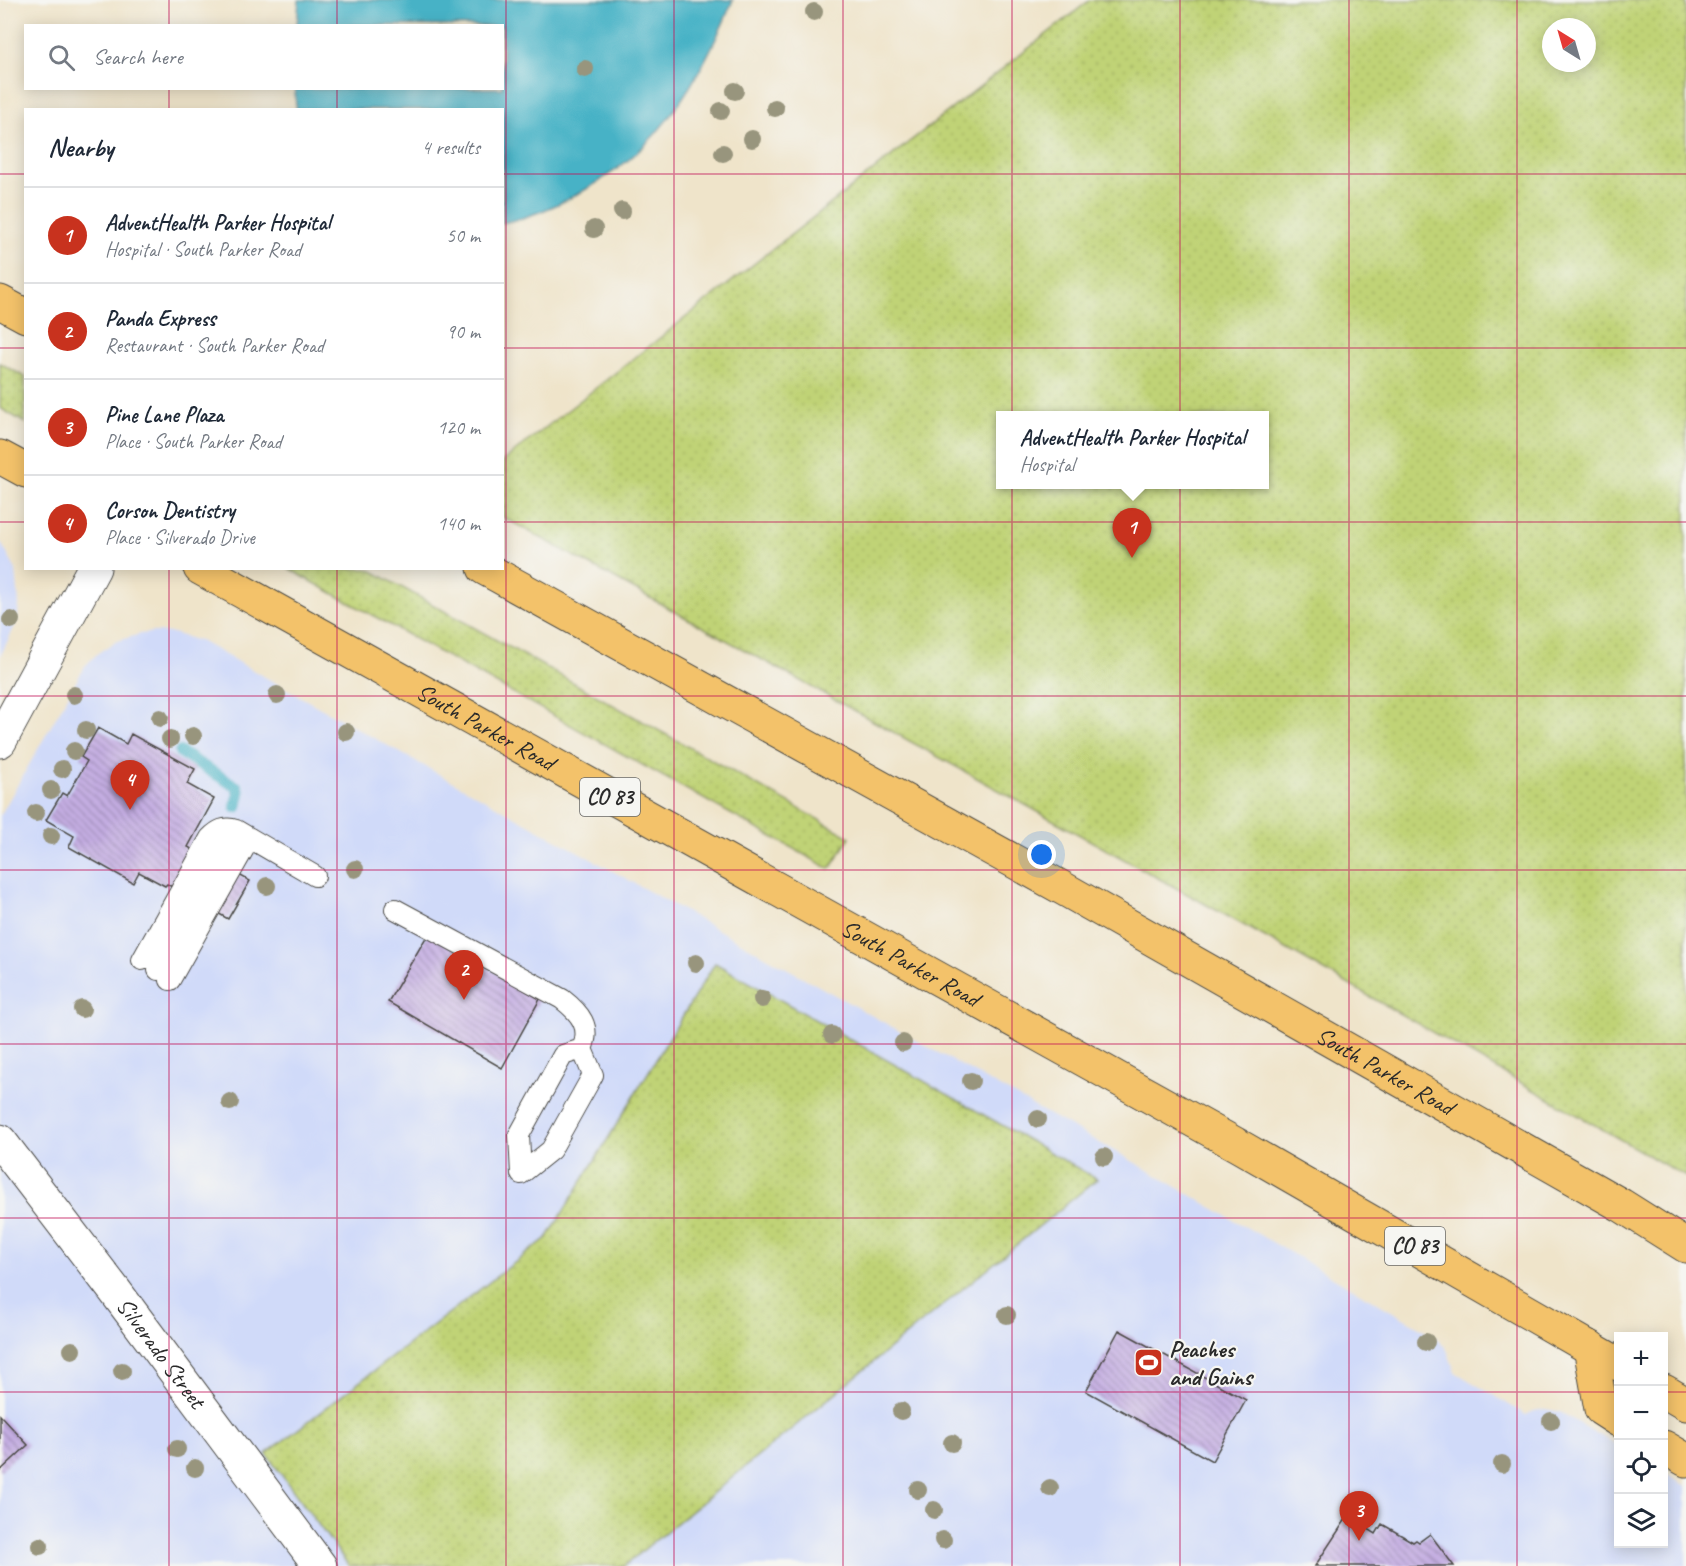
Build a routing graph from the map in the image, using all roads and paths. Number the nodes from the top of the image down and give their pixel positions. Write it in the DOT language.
graph roads {
  1 [pos="0,302"];
  2 [pos="24,315"];
  3 [pos="0,457"];
  4 [pos="24,470"];
  5 [pos="93,570"];
  6 [pos="204,570"];
  7 [pos="488,570"];
  8 [pos="0,741"];
  9 [pos="315,876"];
  10 [pos="395,909"];
  11 [pos="157,970"];
  12 [pos="582,1049"];
  13 [pos="0,1142"];
  14 [pos="1686,1246"];
  15 [pos="1590,1347"];
  16 [pos="1614,1362"];
  17 [pos="1668,1393"];
  18 [pos="1686,1404"];
  19 [pos="1614,1418"];
  20 [pos="1668,1449"];
  21 [pos="1686,1460"];
  22 [pos="320,1566"];
  1 -- 2 [label="highway"];
  3 -- 4 [label="highway"];
  5 -- 8 [label="street"];
  6 -- 15 [label="highway, South Parker Road / CO 83"];
  7 -- 14 [label="highway, South Parker Road"];
  9 -- 11 [label="lane"];
  10 -- 12 [label="lane"];
  12 -- 12 [label="lane"];
  13 -- 22 [label="street, Silverado Street"];
  15 -- 16 [label="highway, South Parker Road / CO 83"];
  15 -- 19 [label="highway"];
  17 -- 18 [label="highway"];
  20 -- 21 [label="highway"];
}
